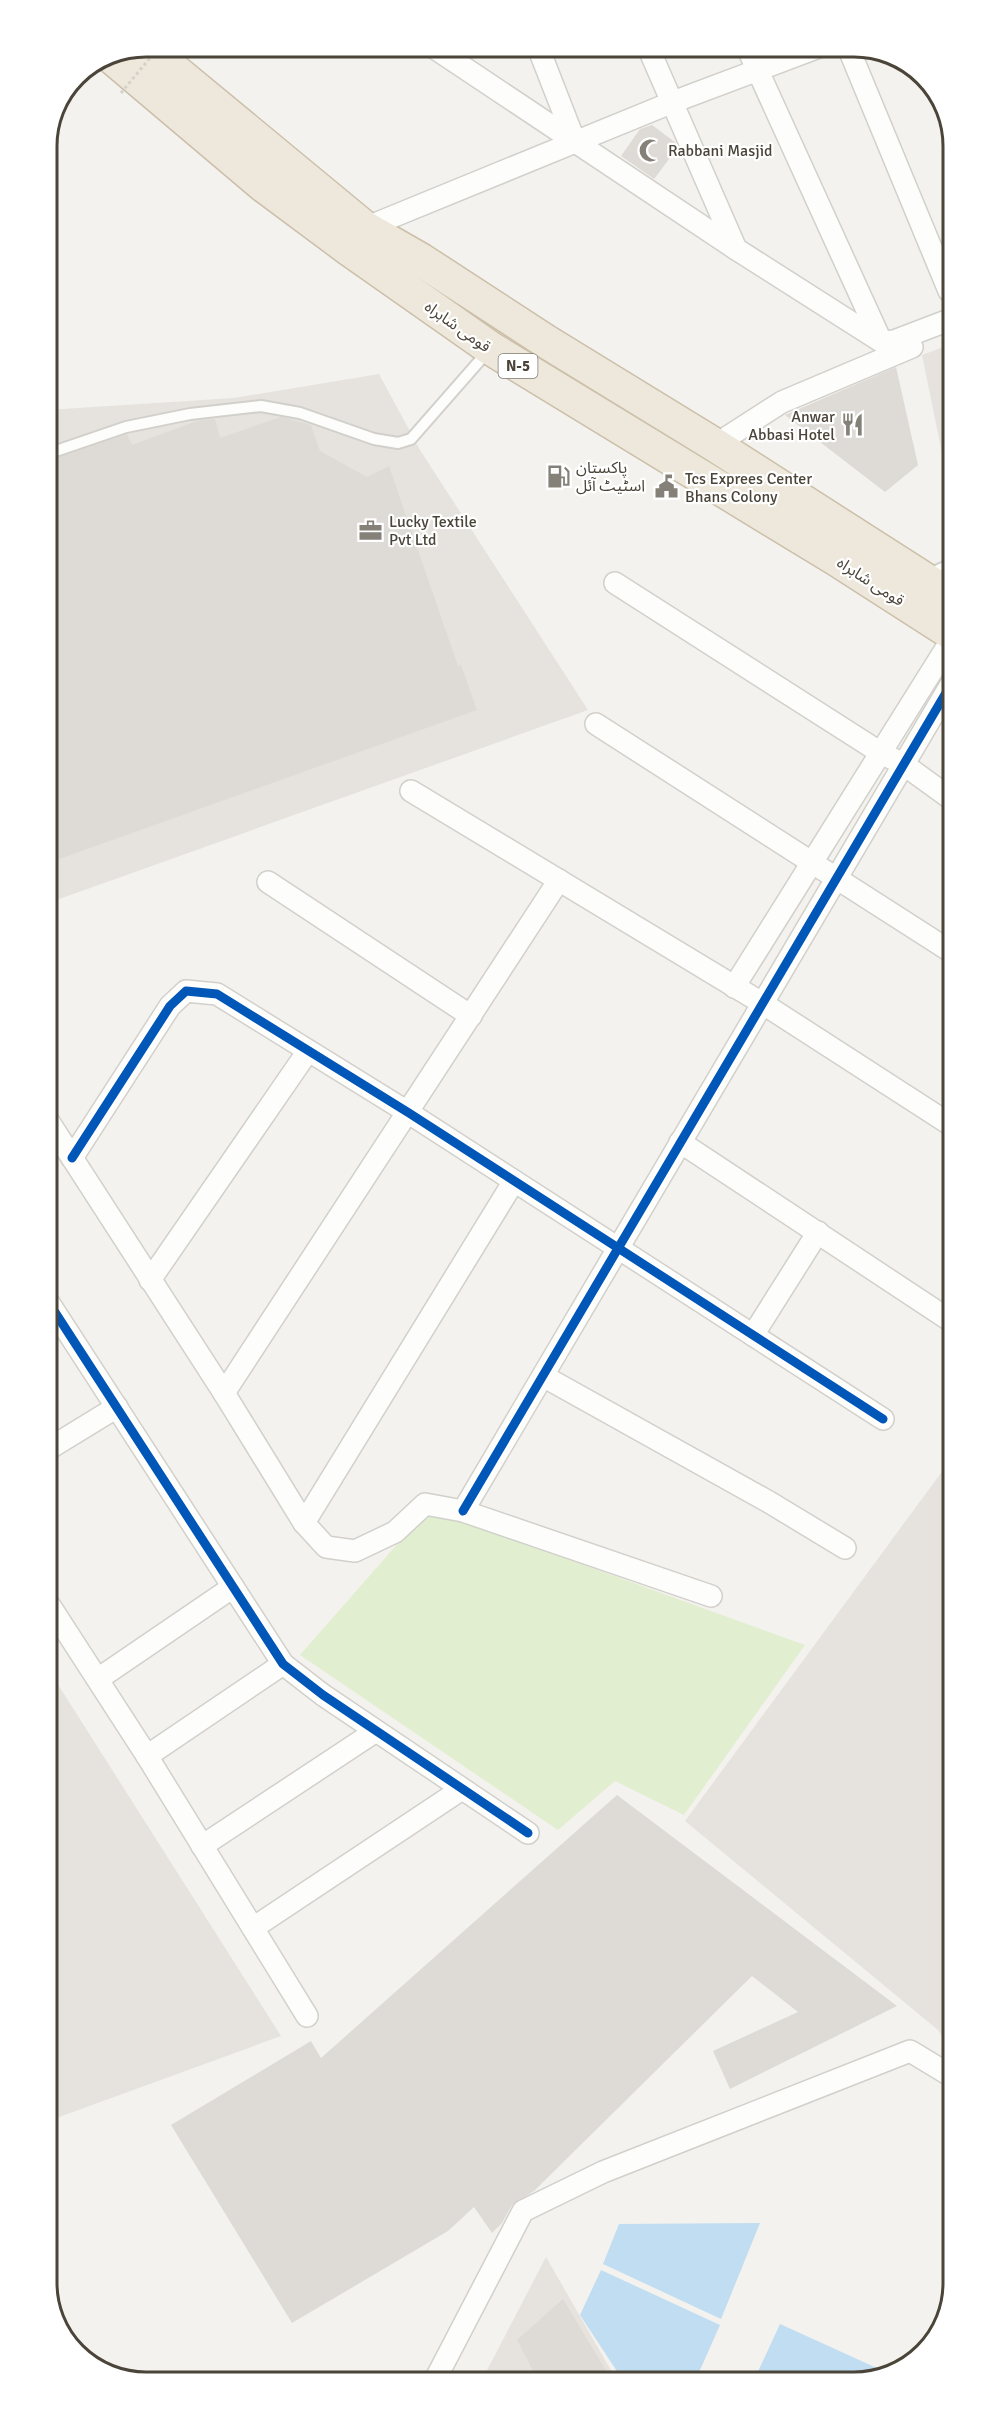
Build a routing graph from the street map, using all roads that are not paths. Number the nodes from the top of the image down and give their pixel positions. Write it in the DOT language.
graph roads {
  1 [pos="159,57"];
  2 [pos="448,57"];
  3 [pos="542,57"];
  4 [pos="653,57"];
  5 [pos="751,57"];
  6 [pos="792,57"];
  7 [pos="852,57"];
  8 [pos="118,62"];
  9 [pos="757,70"];
  10 [pos="673,102"];
  11 [pos="575,142"];
  12 [pos="365,228"];
  13 [pos="736,249"];
  14 [pos="943,277"];
  15 [pos="943,322"];
  16 [pos="943,334"];
  17 [pos="882,342"];
  18 [pos="490,348"];
  19 [pos="715,445"];
  20 [pos="57,451"];
  21 [pos="935,571"];
  22 [pos="615,583"];
  23 [pos="943,584"];
  24 [pos="943,628"];
  25 [pos="943,653"];
  26 [pos="943,698"];
  27 [pos="596,724"];
  28 [pos="881,753"];
  29 [pos="903,764"];
  30 [pos="411,791"];
  31 [pos="943,793"];
  32 [pos="812,862"];
  33 [pos="836,878"];
  34 [pos="558,880"];
  35 [pos="268,882"];
  36 [pos="943,947"];
  37 [pos="734,987"];
  38 [pos="762,1003"];
  39 [pos="471,1016"];
  40 [pos="308,1051"];
  41 [pos="409,1113"];
  42 [pos="943,1120"];
  43 [pos="57,1135"];
  44 [pos="680,1142"];
  45 [pos="72,1158"];
  46 [pos="514,1181"];
  47 [pos="818,1232"];
  48 [pos="618,1248"];
  49 [pos="150,1280"];
  50 [pos="57,1315"];
  51 [pos="943,1316"];
  52 [pos="753,1335"];
  53 [pos="543,1376"];
  54 [pos="224,1393"];
  55 [pos="117,1407"];
  56 [pos="883,1419"];
  57 [pos="57,1444"];
  58 [pos="463,1511"];
  59 [pos="304,1523"];
  60 [pos="845,1548"];
  61 [pos="233,1587"];
  62 [pos="711,1596"];
  63 [pos="57,1617"];
  64 [pos="283,1664"];
  65 [pos="98,1679"];
  66 [pos="376,1731"];
  67 [pos="147,1756"];
  68 [pos="462,1789"];
  69 [pos="528,1833"];
  70 [pos="202,1846"];
  71 [pos="253,1928"];
  72 [pos="307,2016"];
  73 [pos="943,2071"];
  74 [pos="439,2372"];
  1 -- 12 [label="highway, قومی شاہراہ / N-5"];
  2 -- 11 [label="street"];
  3 -- 11 [label="street"];
  4 -- 10 [label="street"];
  5 -- 9 [label="street"];
  6 -- 9 [label="street"];
  7 -- 14 [label="street"];
  8 -- 18 [label="highway, قومی شاہراہ / N-5"];
  9 -- 10 [label="street"];
  9 -- 17 [label="street"];
  10 -- 11 [label="street"];
  10 -- 13 [label="street"];
  11 -- 12 [label="street"];
  11 -- 13 [label="street"];
  12 -- 19 [label="highway, قومی شاہراہ / N-5"];
  13 -- 17 [label="street"];
  15 -- 17 [label="street"];
  16 -- 19 [label="street"];
  18 -- 20 [label="lane"];
  18 -- 24 [label="highway, قومی شاہراہ / N-5"];
  19 -- 21 [label="highway, قومی شاہراہ / N-5"];
  21 -- 23 [label="highway, قومی شاہراہ / N-5"];
  22 -- 28 [label="street"];
  25 -- 28 [label="street"];
  26 -- 29 [label="street"];
  27 -- 32 [label="street"];
  28 -- 29 [label="street"];
  28 -- 32 [label="street"];
  29 -- 31 [label="street"];
  29 -- 33 [label="street"];
  30 -- 34 [label="street"];
  32 -- 33 [label="street"];
  32 -- 37 [label="street"];
  33 -- 36 [label="street"];
  33 -- 38 [label="street"];
  34 -- 37 [label="street"];
  34 -- 39 [label="street"];
  35 -- 39 [label="street"];
  37 -- 38 [label="street"];
  38 -- 42 [label="street"];
  38 -- 44 [label="street"];
  39 -- 41 [label="street"];
  40 -- 41 [label="street"];
  40 -- 45 [label="street"];
  40 -- 49 [label="street"];
  41 -- 46 [label="street"];
  41 -- 54 [label="street"];
  43 -- 45 [label="street"];
  44 -- 47 [label="street"];
  44 -- 48 [label="street"];
  45 -- 49 [label="street"];
  46 -- 48 [label="street"];
  46 -- 59 [label="street"];
  47 -- 51 [label="street"];
  47 -- 52 [label="street"];
  48 -- 52 [label="street"];
  48 -- 53 [label="street"];
  49 -- 54 [label="street"];
  50 -- 55 [label="street"];
  52 -- 56 [label="street"];
  53 -- 58 [label="street"];
  53 -- 60 [label="street"];
  54 -- 59 [label="street"];
  55 -- 57 [label="street"];
  55 -- 61 [label="street"];
  58 -- 59 [label="street"];
  58 -- 62 [label="street"];
  61 -- 64 [label="street"];
  61 -- 65 [label="street"];
  63 -- 65 [label="street"];
  64 -- 66 [label="street"];
  64 -- 67 [label="street"];
  65 -- 67 [label="street"];
  66 -- 68 [label="street"];
  66 -- 70 [label="street"];
  67 -- 70 [label="street"];
  68 -- 69 [label="street"];
  68 -- 71 [label="street"];
  70 -- 71 [label="street"];
  71 -- 72 [label="street"];
  73 -- 74 [label="street"];
}
